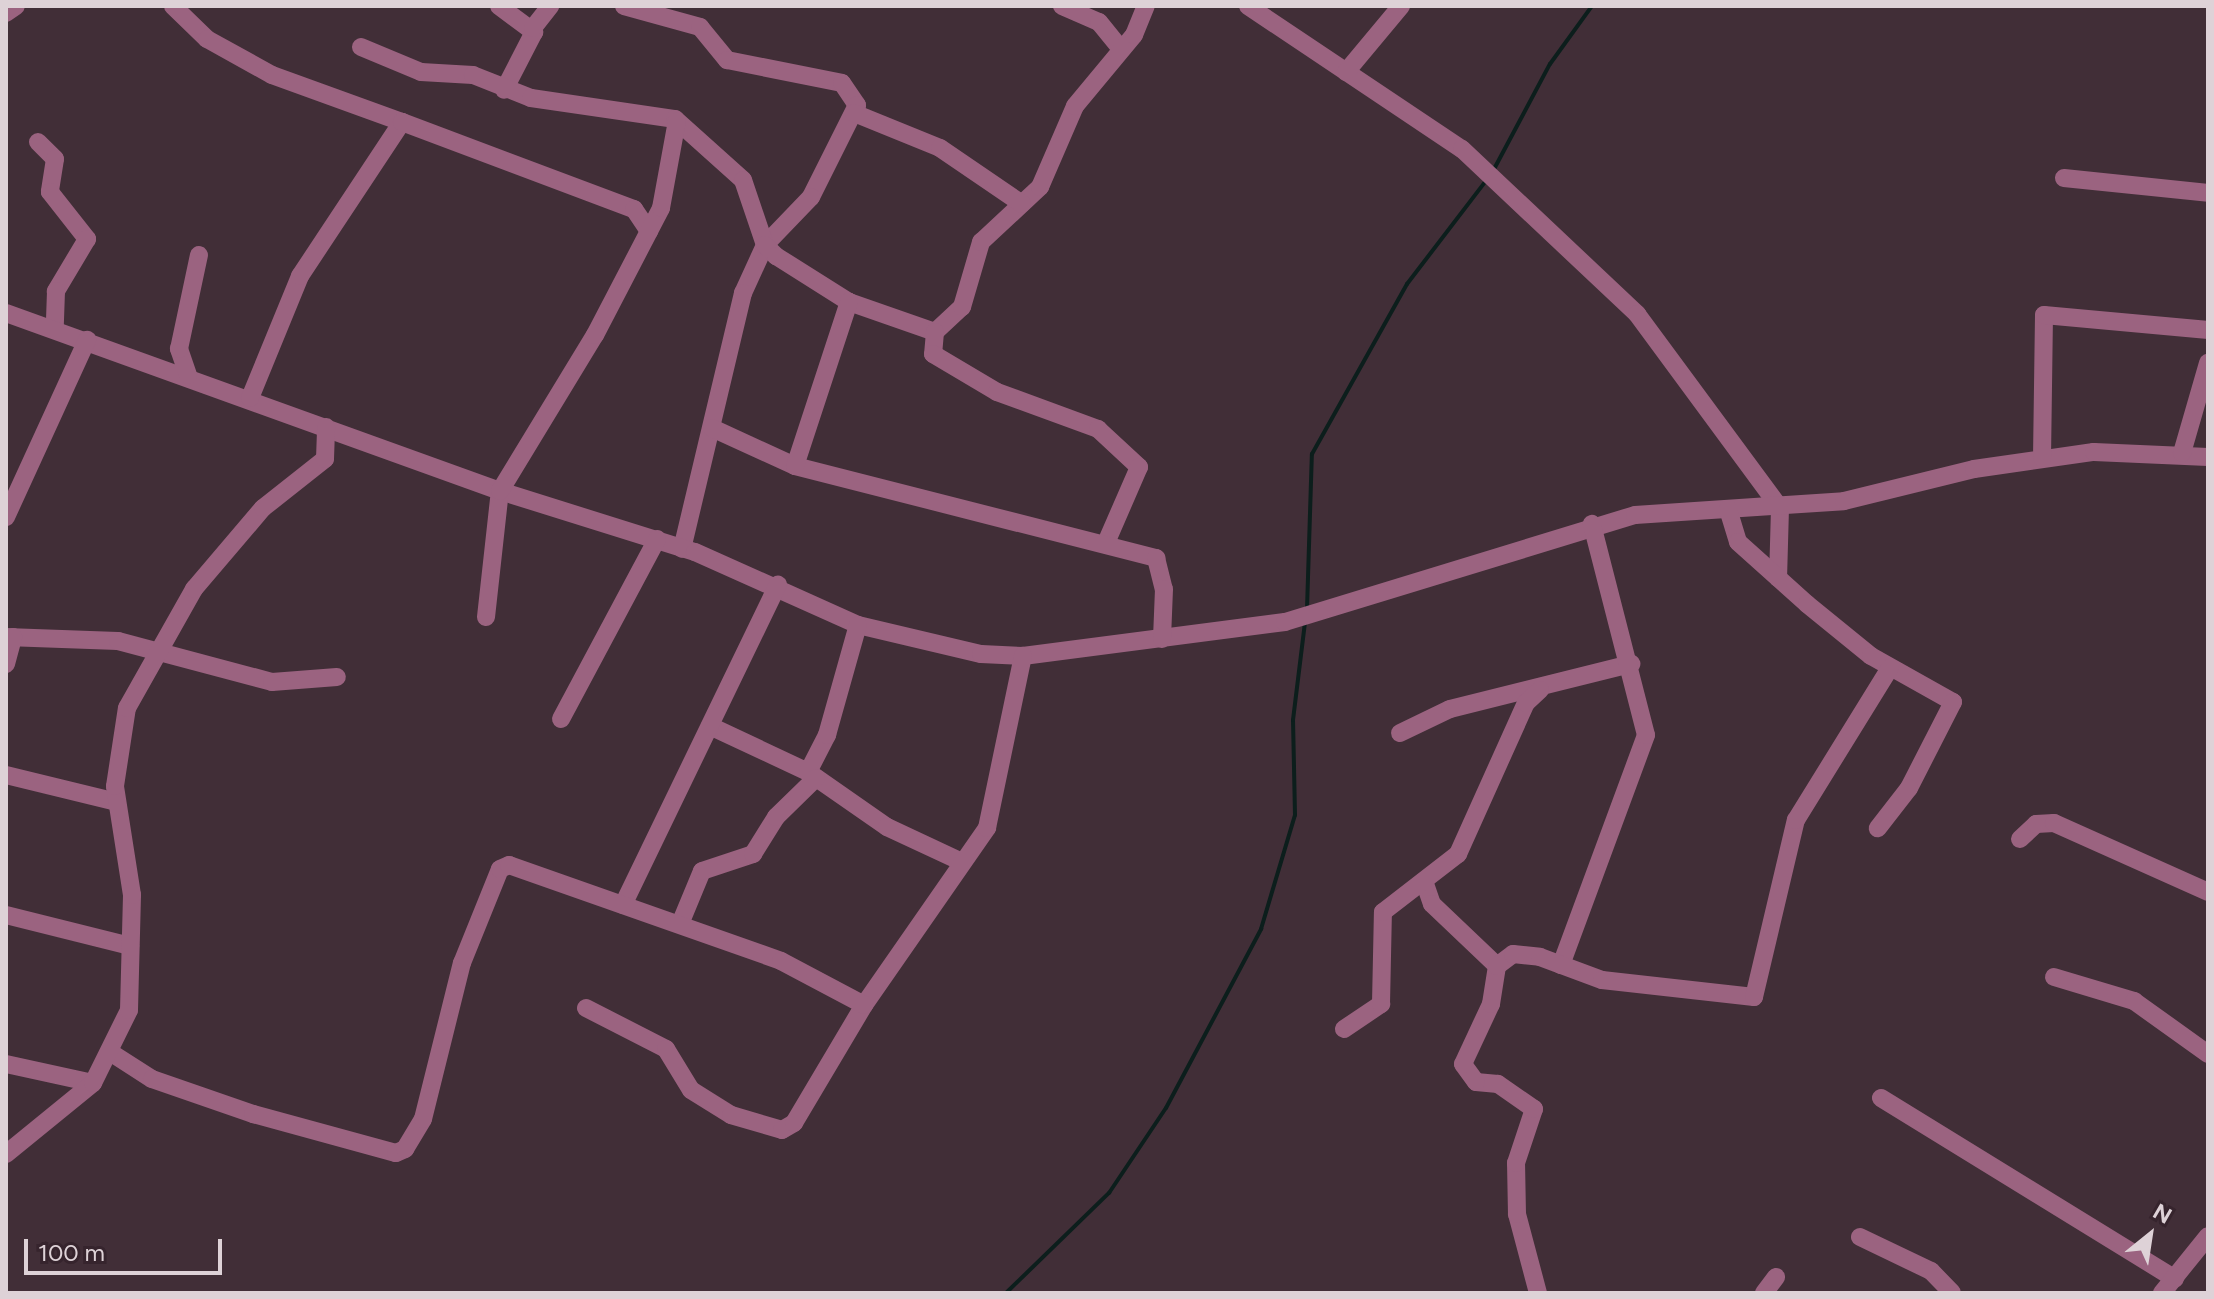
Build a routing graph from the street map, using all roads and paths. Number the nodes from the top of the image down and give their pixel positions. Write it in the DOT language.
graph roads {
  1 [pos="16,6"];
  2 [pos="173,6"];
  3 [pos="499,6"];
  4 [pos="550,6"];
  5 [pos="624,6"];
  6 [pos="1062,6"];
  7 [pos="1146,6"];
  8 [pos="1248,6"];
  9 [pos="1401,6"];
  10 [pos="6,13"];
  11 [pos="533,28"];
  12 [pos="361,47"];
  13 [pos="1121,49"];
  14 [pos="1346,72"];
  15 [pos="504,90"];
  16 [pos="854,113"];
  17 [pos="677,121"];
  18 [pos="402,122"];
  19 [pos="38,142"];
  20 [pos="2064,178"];
  21 [pos="2208,193"];
  22 [pos="1022,204"];
  23 [pos="649,231"];
  24 [pos="765,245"];
  25 [pos="199,255"];
  26 [pos="849,302"];
  27 [pos="6,313"];
  28 [pos="55,329"];
  29 [pos="2208,330"];
  30 [pos="935,332"];
  31 [pos="87,340"];
  32 [pos="2208,363"];
  33 [pos="188,375"];
  34 [pos="250,398"];
  35 [pos="326,427"];
  36 [pos="712,428"];
  37 [pos="350,434"];
  38 [pos="330,447"];
  39 [pos="2182,453"];
  40 [pos="2208,457"];
  41 [pos="2042,458"];
  42 [pos="795,466"];
  43 [pos="500,491"];
  44 [pos="1780,508"];
  45 [pos="1728,509"];
  46 [pos="6,517"];
  47 [pos="1592,524"];
  48 [pos="657,539"];
  49 [pos="1106,543"];
  50 [pos="682,549"];
  51 [pos="1778,578"];
  52 [pos="778,584"];
  53 [pos="486,617"];
  54 [pos="858,625"];
  55 [pos="10,637"];
  56 [pos="1162,639"];
  57 [pos="156,650"];
  58 [pos="1023,656"];
  59 [pos="6,664"];
  60 [pos="1631,664"];
  61 [pos="1890,668"];
  62 [pos="337,677"];
  63 [pos="1540,690"];
  64 [pos="561,719"];
  65 [pos="710,726"];
  66 [pos="1400,733"];
  67 [pos="6,775"];
  68 [pos="812,775"];
  69 [pos="117,802"];
  70 [pos="1878,828"];
  71 [pos="2020,839"];
  72 [pos="962,862"];
  73 [pos="1424,881"];
  74 [pos="2208,892"];
  75 [pos="623,905"];
  76 [pos="6,915"];
  77 [pos="680,924"];
  78 [pos="130,946"];
  79 [pos="1561,965"];
  80 [pos="1497,966"];
  81 [pos="2054,977"];
  82 [pos="864,1005"];
  83 [pos="586,1008"];
  84 [pos="1344,1029"];
  85 [pos="113,1054"];
  86 [pos="2208,1054"];
  87 [pos="6,1064"];
  88 [pos="93,1083"];
  89 [pos="1881,1098"];
  90 [pos="6,1154"];
  91 [pos="2208,1236"];
  92 [pos="1860,1237"];
  93 [pos="1776,1277"];
  94 [pos="2175,1279"];
  95 [pos="1538,1293"];
  96 [pos="1764,1293"];
  97 [pos="1952,1293"];
  98 [pos="2162,1293"];
  1 -- 10 [label="street"];
  2 -- 18 [label="street"];
  3 -- 11 [label="street"];
  4 -- 11 [label="street"];
  5 -- 16 [label="street"];
  6 -- 13 [label="street"];
  7 -- 13 [label="street"];
  8 -- 14 [label="street"];
  9 -- 14 [label="street"];
  11 -- 15 [label="street"];
  12 -- 15 [label="street"];
  13 -- 22 [label="street"];
  14 -- 44 [label="street"];
  15 -- 17 [label="street"];
  16 -- 22 [label="street"];
  16 -- 24 [label="street"];
  17 -- 23 [label="street"];
  17 -- 24 [label="street"];
  18 -- 23 [label="street"];
  18 -- 34 [label="street"];
  19 -- 28 [label="street"];
  20 -- 21 [label="street"];
  22 -- 30 [label="street"];
  23 -- 43 [label="street"];
  24 -- 26 [label="street"];
  24 -- 36 [label="street"];
  25 -- 33 [label="street"];
  26 -- 30 [label="street"];
  26 -- 42 [label="street"];
  27 -- 28 [label="street"];
  28 -- 31 [label="street"];
  29 -- 41 [label="street"];
  30 -- 49 [label="street"];
  31 -- 33 [label="street"];
  31 -- 46 [label="street"];
  32 -- 39 [label="street"];
  33 -- 34 [label="street"];
  34 -- 35 [label="street"];
  35 -- 37 [label="street"];
  35 -- 38 [label="street"];
  36 -- 42 [label="street"];
  36 -- 50 [label="street"];
  37 -- 38 [label="street"];
  37 -- 43 [label="street"];
  38 -- 57 [label="street"];
  39 -- 40 [label="street"];
  39 -- 41 [label="street"];
  41 -- 44 [label="street"];
  42 -- 49 [label="street"];
  43 -- 48 [label="street"];
  43 -- 53 [label="street"];
  44 -- 45 [label="street"];
  44 -- 51 [label="street"];
  45 -- 47 [label="street"];
  45 -- 51 [label="street"];
  47 -- 56 [label="street"];
  47 -- 60 [label="street"];
  48 -- 50 [label="street"];
  48 -- 64 [label="street"];
  49 -- 56 [label="street"];
  50 -- 52 [label="street"];
  51 -- 61 [label="street"];
  52 -- 54 [label="street"];
  52 -- 65 [label="street"];
  54 -- 58 [label="street"];
  54 -- 68 [label="street"];
  55 -- 57 [label="street"];
  55 -- 59 [label="street"];
  56 -- 58 [label="street"];
  57 -- 62 [label="street"];
  57 -- 69 [label="street"];
  58 -- 72 [label="street"];
  60 -- 63 [label="street"];
  60 -- 79 [label="street"];
  61 -- 70 [label="street"];
  61 -- 79 [label="street"];
  63 -- 66 [label="street"];
  63 -- 73 [label="street"];
  65 -- 68 [label="street"];
  65 -- 75 [label="street"];
  67 -- 69 [label="street"];
  68 -- 72 [label="street"];
  68 -- 77 [label="street"];
  69 -- 78 [label="street"];
  71 -- 74 [label="street"];
  72 -- 82 [label="street"];
  73 -- 80 [label="street"];
  73 -- 84 [label="street"];
  75 -- 77 [label="street"];
  75 -- 85 [label="street"];
  76 -- 78 [label="street"];
  77 -- 82 [label="street"];
  78 -- 85 [label="street"];
  79 -- 80 [label="street"];
  80 -- 95 [label="street"];
  81 -- 86 [label="street"];
  82 -- 83 [label="street"];
  85 -- 88 [label="street"];
  87 -- 88 [label="street"];
  88 -- 90 [label="street"];
  89 -- 94 [label="street"];
  91 -- 94 [label="street"];
  92 -- 97 [label="street"];
  93 -- 96 [label="street"];
  94 -- 98 [label="street"];
}
